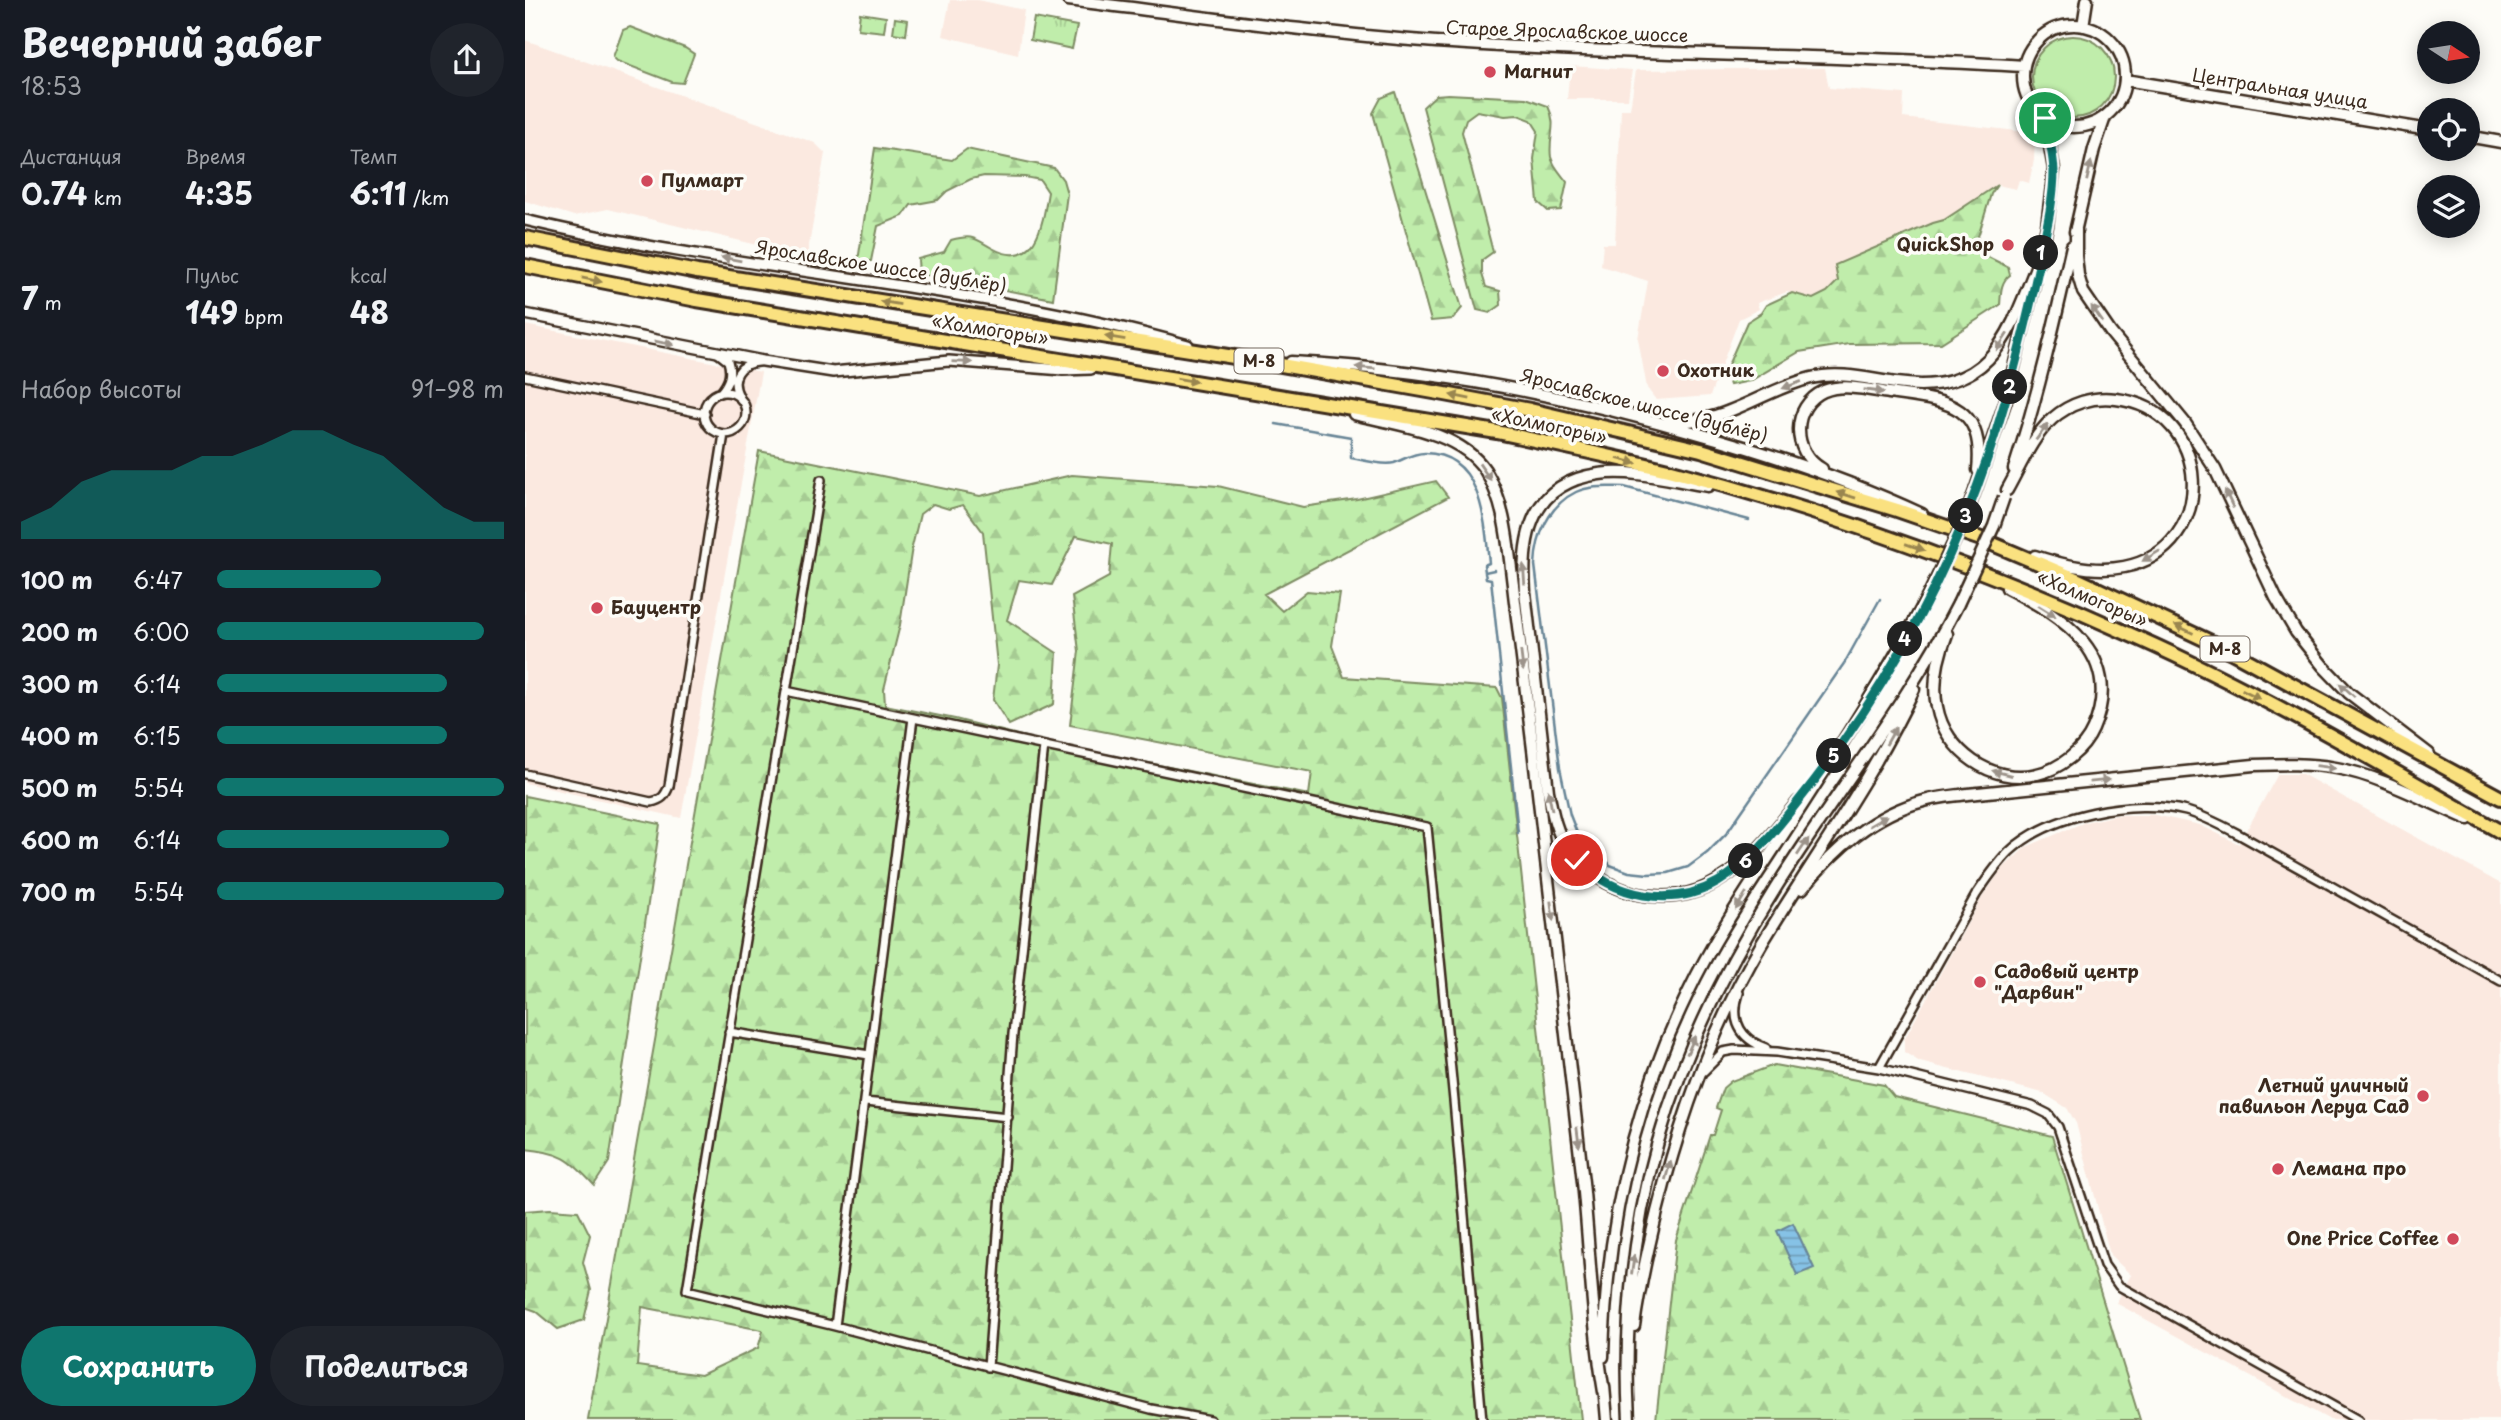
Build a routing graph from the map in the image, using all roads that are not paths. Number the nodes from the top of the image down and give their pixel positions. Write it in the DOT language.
graph roads {
  1 [pos="1068,0"];
  2 [pos="2087,0"];
  3 [pos="2083,26"];
  4 [pos="2024,66"];
  5 [pos="2125,80"];
  6 [pos="2105,117"];
  7 [pos="2045,118"];
  8 [pos="2417,128"];
  9 [pos="2480,138"];
  10 [pos="2501,142"];
  11 [pos="525,220"];
  12 [pos="2076,227"];
  13 [pos="525,238"];
  14 [pos="2040,257"];
  15 [pos="525,266"];
  16 [pos="525,314"];
  17 [pos="716,352"];
  18 [pos="1230,356"];
  19 [pos="1253,360"];
  20 [pos="763,361"];
  21 [pos="1120,369"];
  22 [pos="525,376"];
  23 [pos="720,393"];
  24 [pos="739,397"];
  25 [pos="1296,398"];
  26 [pos="705,414"];
  27 [pos="1644,418"];
  28 [pos="724,434"];
  29 [pos="1837,478"];
  30 [pos="821,481"];
  31 [pos="1976,488"];
  32 [pos="1742,491"];
  33 [pos="2005,494"];
  34 [pos="1976,538"];
  35 [pos="1966,566"];
  36 [pos="1957,607"];
  37 [pos="1933,648"];
  38 [pos="786,691"];
  39 [pos="913,718"];
  40 [pos="1044,746"];
  41 [pos="1831,761"];
  42 [pos="525,774"];
  43 [pos="2459,777"];
  44 [pos="2501,798"];
  45 [pos="2501,832"];
  46 [pos="1778,919"];
  47 [pos="1743,979"];
  48 [pos="2501,981"];
  49 [pos="729,1032"];
  50 [pos="1777,1052"];
  51 [pos="869,1055"];
  52 [pos="1879,1068"];
  53 [pos="1696,1080"];
  54 [pos="865,1102"];
  55 [pos="1008,1116"];
  56 [pos="835,1326"];
  57 [pos="988,1367"];
  58 [pos="1628,1381"];
  59 [pos="1604,1392"];
  60 [pos="1210,1420"];
  61 [pos="1482,1420"];
  62 [pos="1607,1420"];
  63 [pos="1629,1420"];
  64 [pos="2358,1420"];
  1 -- 4 [label="main road, Старое Ярославское шоссе"];
  2 -- 3 [label="main road"];
  3 -- 4 [label="main road"];
  3 -- 5 [label="main road"];
  4 -- 7 [label="main road"];
  5 -- 6 [label="main road"];
  5 -- 8 [label="main road, Центральная улица"];
  6 -- 7 [label="main road"];
  12 -- 6 [label="main road, one-way"];
  7 -- 14 [label="main road"];
  9 -- 10 [label="main road"];
  18 -- 11 [label="street, Ярославское шоссе (дублёр), one-way"];
  12 -- 33 [label="main road"];
  43 -- 12 [label="main road, one-way"];
  18 -- 13 [label="highway, «Холмогоры» / М-8, one-way"];
  14 -- 27 [label="main road, one-way"];
  14 -- 31 [label="main road"];
  15 -- 21 [label="highway, «Холмогоры» / М-8, one-way"];
  16 -- 17 [label="street, one-way"];
  17 -- 20 [label="street"];
  17 -- 23 [label="street"];
  18 -- 19 [label="highway, «Холмогоры» / М-8"];
  27 -- 19 [label="main road, Ярославское шоссе (дублёр), one-way"];
  34 -- 19 [label="highway, «Холмогоры» / М-8, one-way"];
  20 -- 21 [label="street, one-way"];
  20 -- 24 [label="street"];
  21 -- 25 [label="highway, «Холмогоры» / М-8, one-way"];
  22 -- 26 [label="street"];
  23 -- 24 [label="street"];
  23 -- 26 [label="street"];
  24 -- 28 [label="street"];
  25 -- 32 [label="highway, «Холмогоры» / М-8, one-way"];
  25 -- 59 [label="main road, one-way"];
  26 -- 28 [label="street"];
  27 -- 29 [label="main road, Ярославское шоссе (дублёр)"];
  28 -- 42 [label="street"];
  29 -- 31 [label="main road, one-way"];
  29 -- 34 [label="main road, Ярославское шоссе (дублёр)"];
  30 -- 38 [label="street"];
  31 -- 41 [label="main road, bridge"];
  32 -- 35 [label="highway, «Холмогоры» / М-8, one-way"];
  41 -- 32 [label="main road, one-way"];
  33 -- 34 [label="main road, Ярославское шоссе (дублёр), one-way"];
  33 -- 36 [label="main road, bridge"];
  43 -- 34 [label="highway, «Холмогоры» / М-8, one-way"];
  35 -- 36 [label="main road, one-way"];
  35 -- 45 [label="highway, «Холмогоры» / М-8, one-way"];
  36 -- 37 [label="main road"];
  46 -- 37 [label="main road, one-way"];
  58 -- 37 [label="main road, one-way"];
  38 -- 39 [label="street"];
  38 -- 49 [label="street"];
  39 -- 40 [label="street"];
  39 -- 51 [label="street"];
  40 -- 55 [label="street"];
  40 -- 61 [label="street"];
  41 -- 59 [label="main road, one-way"];
  43 -- 44 [label="highway, «Холмогоры» / М-8"];
  46 -- 45 [label="main road, one-way"];
  46 -- 47 [label="main road"];
  47 -- 50 [label="street"];
  47 -- 53 [label="main road"];
  48 -- 52 [label="street"];
  49 -- 51 [label="street"];
  49 -- 56 [label="street"];
  50 -- 52 [label="street"];
  50 -- 53 [label="street"];
  51 -- 54 [label="street"];
  52 -- 64 [label="street"];
  58 -- 53 [label="main road, one-way"];
  54 -- 55 [label="street"];
  54 -- 56 [label="street"];
  55 -- 57 [label="street"];
  56 -- 57 [label="street"];
  57 -- 60 [label="street"];
  58 -- 63 [label="main road"];
  59 -- 62 [label="main road"];
}
